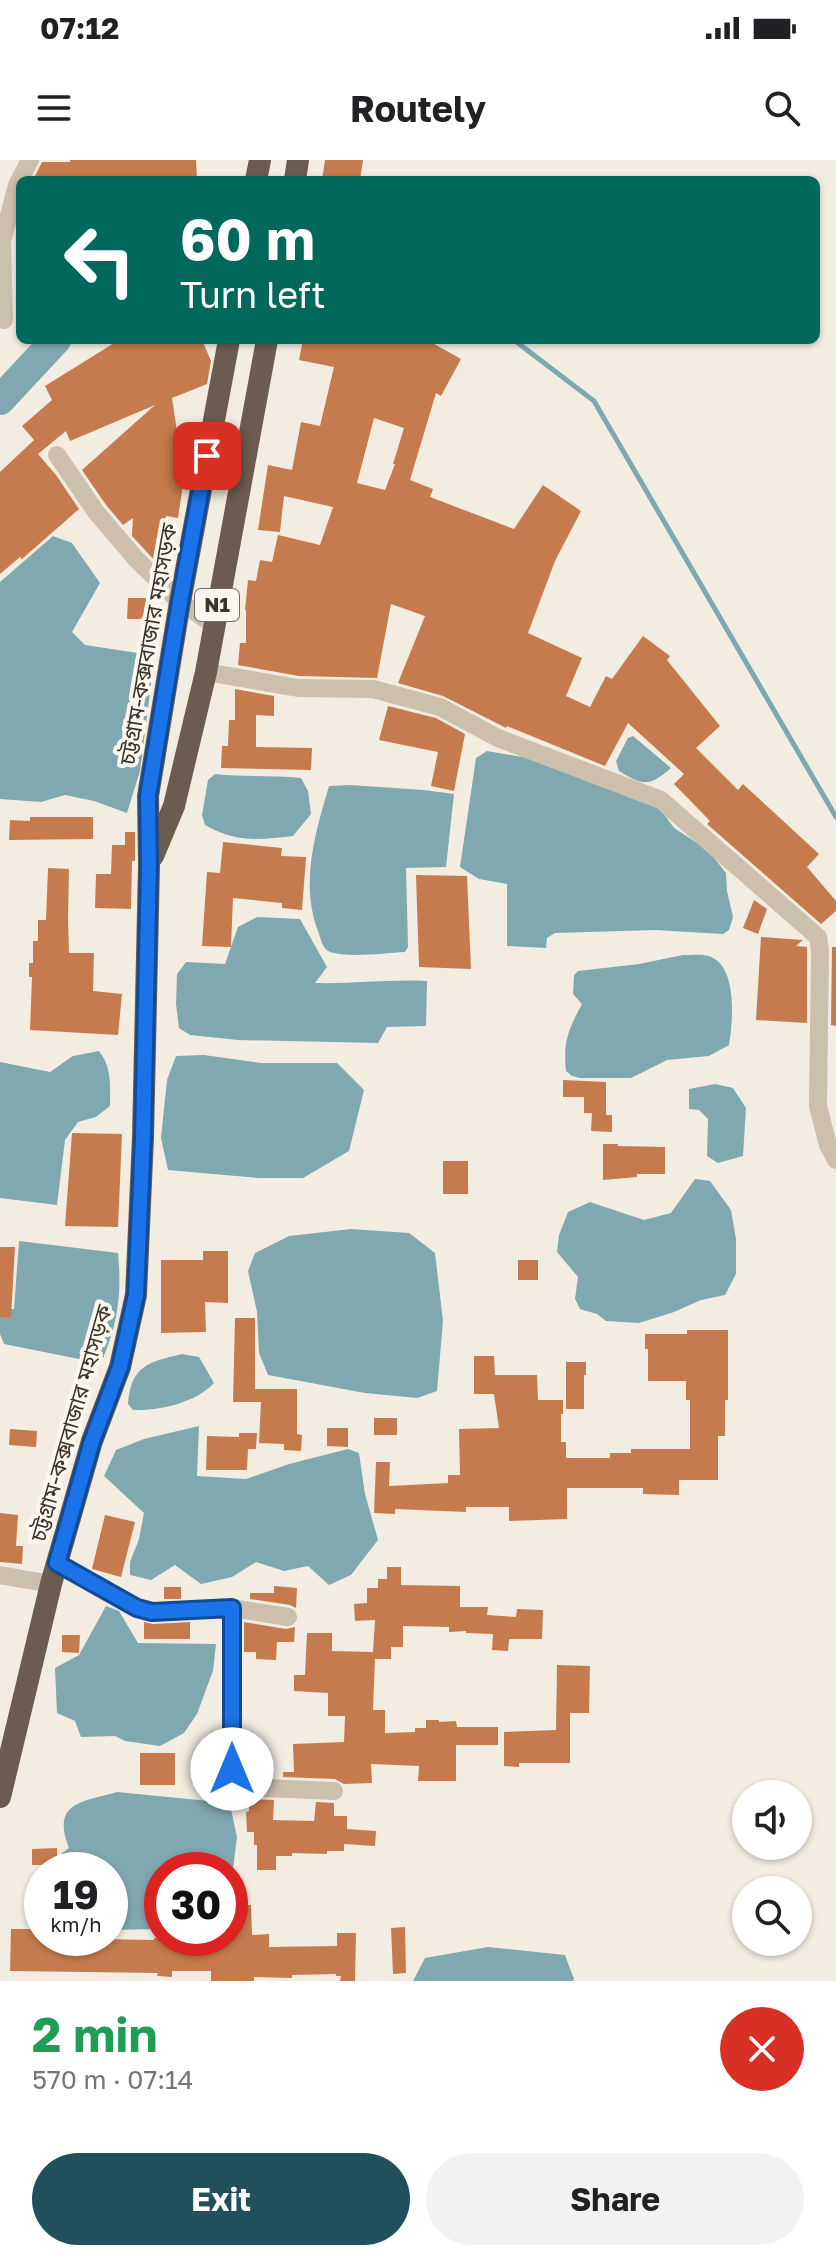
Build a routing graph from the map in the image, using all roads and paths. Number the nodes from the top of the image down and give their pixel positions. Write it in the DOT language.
graph roads {
  1 [pos="16,189"];
  2 [pos="4,320"];
  3 [pos="228,344"];
  4 [pos="266,344"];
  5 [pos="57,455"];
  6 [pos="180,602"];
  7 [pos="213,624"];
  8 [pos="206,672"];
  9 [pos="149,865"];
  10 [pos="836,1160"];
  11 [pos="54,1574"];
  12 [pos="0,1575"];
  13 [pos="232,1608"];
  14 [pos="288,1617"];
  15 [pos="334,1791"];
  16 [pos="0,1797"];
  1 -- 2 [label="street"];
  3 -- 6 [label="highway, চট্টগ্রাম-কক্সবাজার মহাসড়ক / N1"];
  4 -- 7 [label="highway, চট্টগ্রাম-কক্সবাজার মহাসড়ক / N1"];
  5 -- 6 [label="street"];
  6 -- 7 [label="street"];
  6 -- 9 [label="highway, চট্টগ্রাম-কক্সবাজার মহাসড়ক / N1"];
  7 -- 8 [label="highway, চট্টগ্রাম-কক্সবাজার মহাসড়ক / N1"];
  8 -- 9 [label="highway, চট্টগ্রাম-কক্সবাজার মহাসড়ক / N1"];
  8 -- 10 [label="street"];
  9 -- 11 [label="highway, চট্টগ্রাম-কক্সবাজার মহাসড়ক / N1"];
  11 -- 12 [label="street"];
  11 -- 13 [label="street"];
  11 -- 16 [label="highway, চট্টগ্রাম-কক্সবাজার মহাসড়ক / N1"];
  13 -- 14 [label="street"];
  13 -- 15 [label="street"];
}
